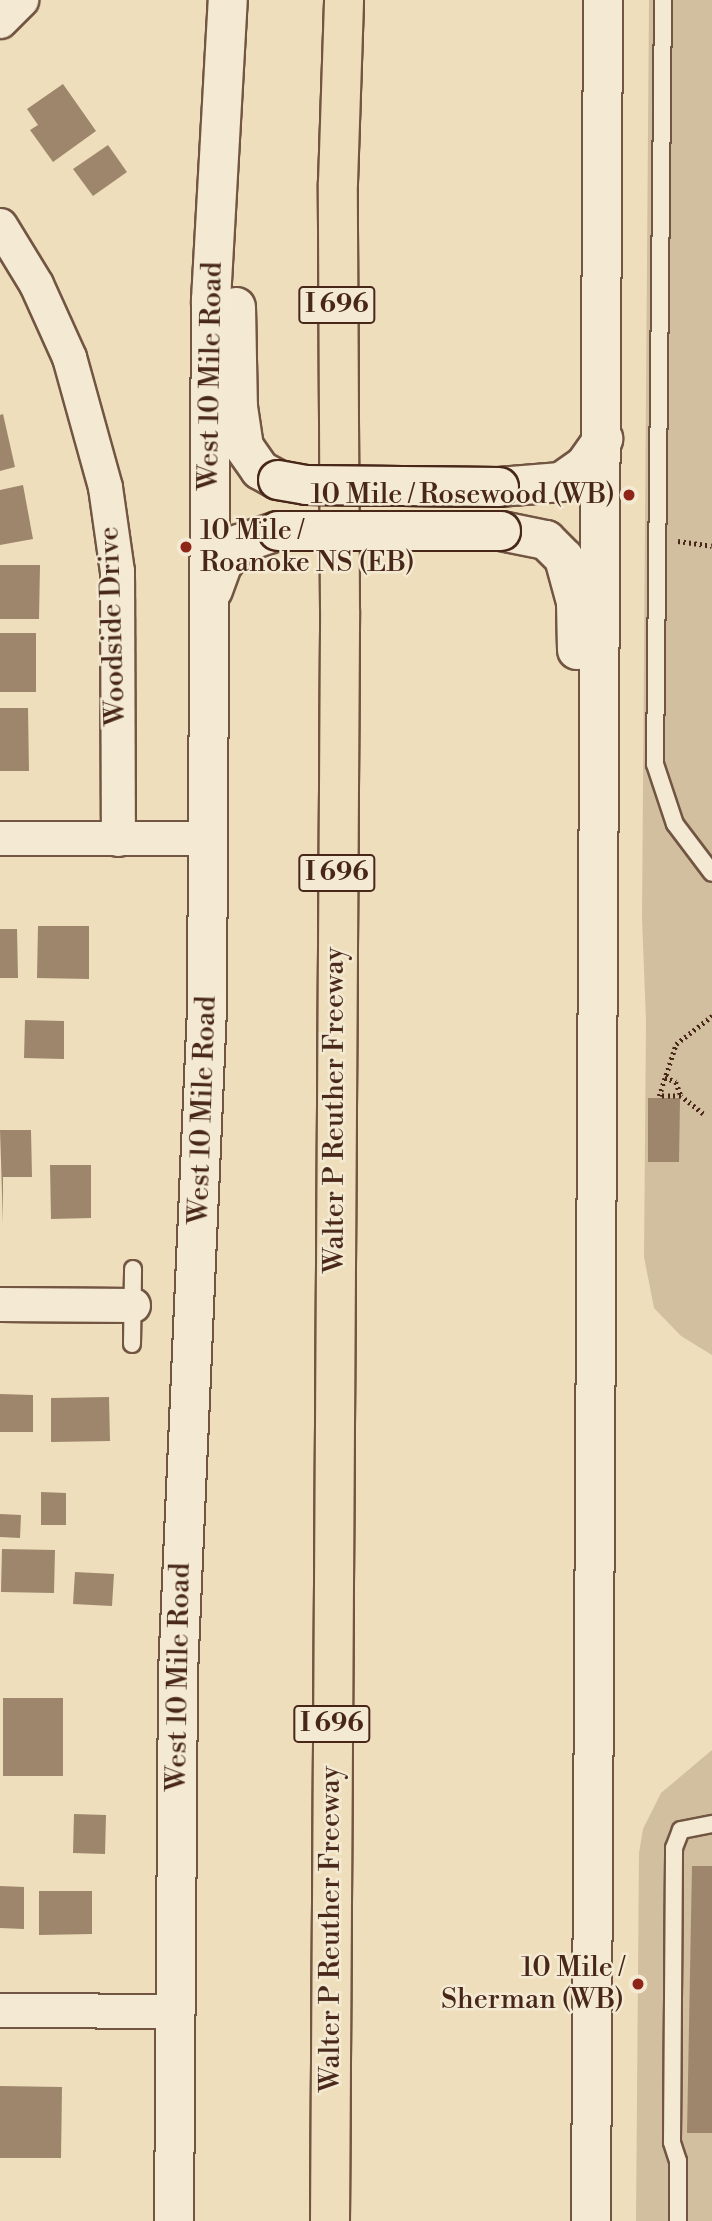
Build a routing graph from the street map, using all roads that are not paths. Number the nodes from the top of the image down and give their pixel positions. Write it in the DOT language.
graph roads {
  1 [pos="21,0"];
  2 [pos="228,0"];
  3 [pos="344,0"];
  4 [pos="603,0"];
  5 [pos="663,0"];
  6 [pos="0,21"];
  7 [pos="216,166"];
  8 [pos="0,225"];
  9 [pos="603,439"];
  10 [pos="209,600"];
  11 [pos="0,838"];
  12 [pos="208,838"];
  13 [pos="118,839"];
  14 [pos="599,871"];
  15 [pos="712,873"];
  16 [pos="134,1269"];
  17 [pos="0,1304"];
  18 [pos="133,1304"];
  19 [pos="132,1344"];
  20 [pos="712,1824"];
  21 [pos="0,2010"];
  22 [pos="174,2011"];
  23 [pos="174,2221"];
  24 [pos="202,2221"];
  25 [pos="330,2221"];
  26 [pos="591,2221"];
  27 [pos="678,2221"];
  1 -- 6 [label="street"];
  2 -- 7 [label="main road, West 10 Mile Road"];
  3 -- 25 [label="highway, Walter P Reuther Freeway / I 696"];
  4 -- 9 [label="main road"];
  5 -- 15 [label="lane"];
  7 -- 9 [label="main road, bridge"];
  7 -- 10 [label="main road, West 10 Mile Road"];
  8 -- 13 [label="street, Woodside Drive"];
  9 -- 14 [label="main road"];
  10 -- 12 [label="main road, West 10 Mile Road"];
  10 -- 14 [label="main road, bridge"];
  11 -- 13 [label="street"];
  12 -- 13 [label="street"];
  12 -- 22 [label="main road, West 10 Mile Road"];
  14 -- 26 [label="main road"];
  16 -- 18 [label="lane"];
  17 -- 18 [label="street"];
  18 -- 19 [label="lane"];
  20 -- 27 [label="lane"];
  21 -- 22 [label="street"];
  22 -- 23 [label="main road, West 10 Mile Road"];
  22 -- 24 [label="main road"];
}
